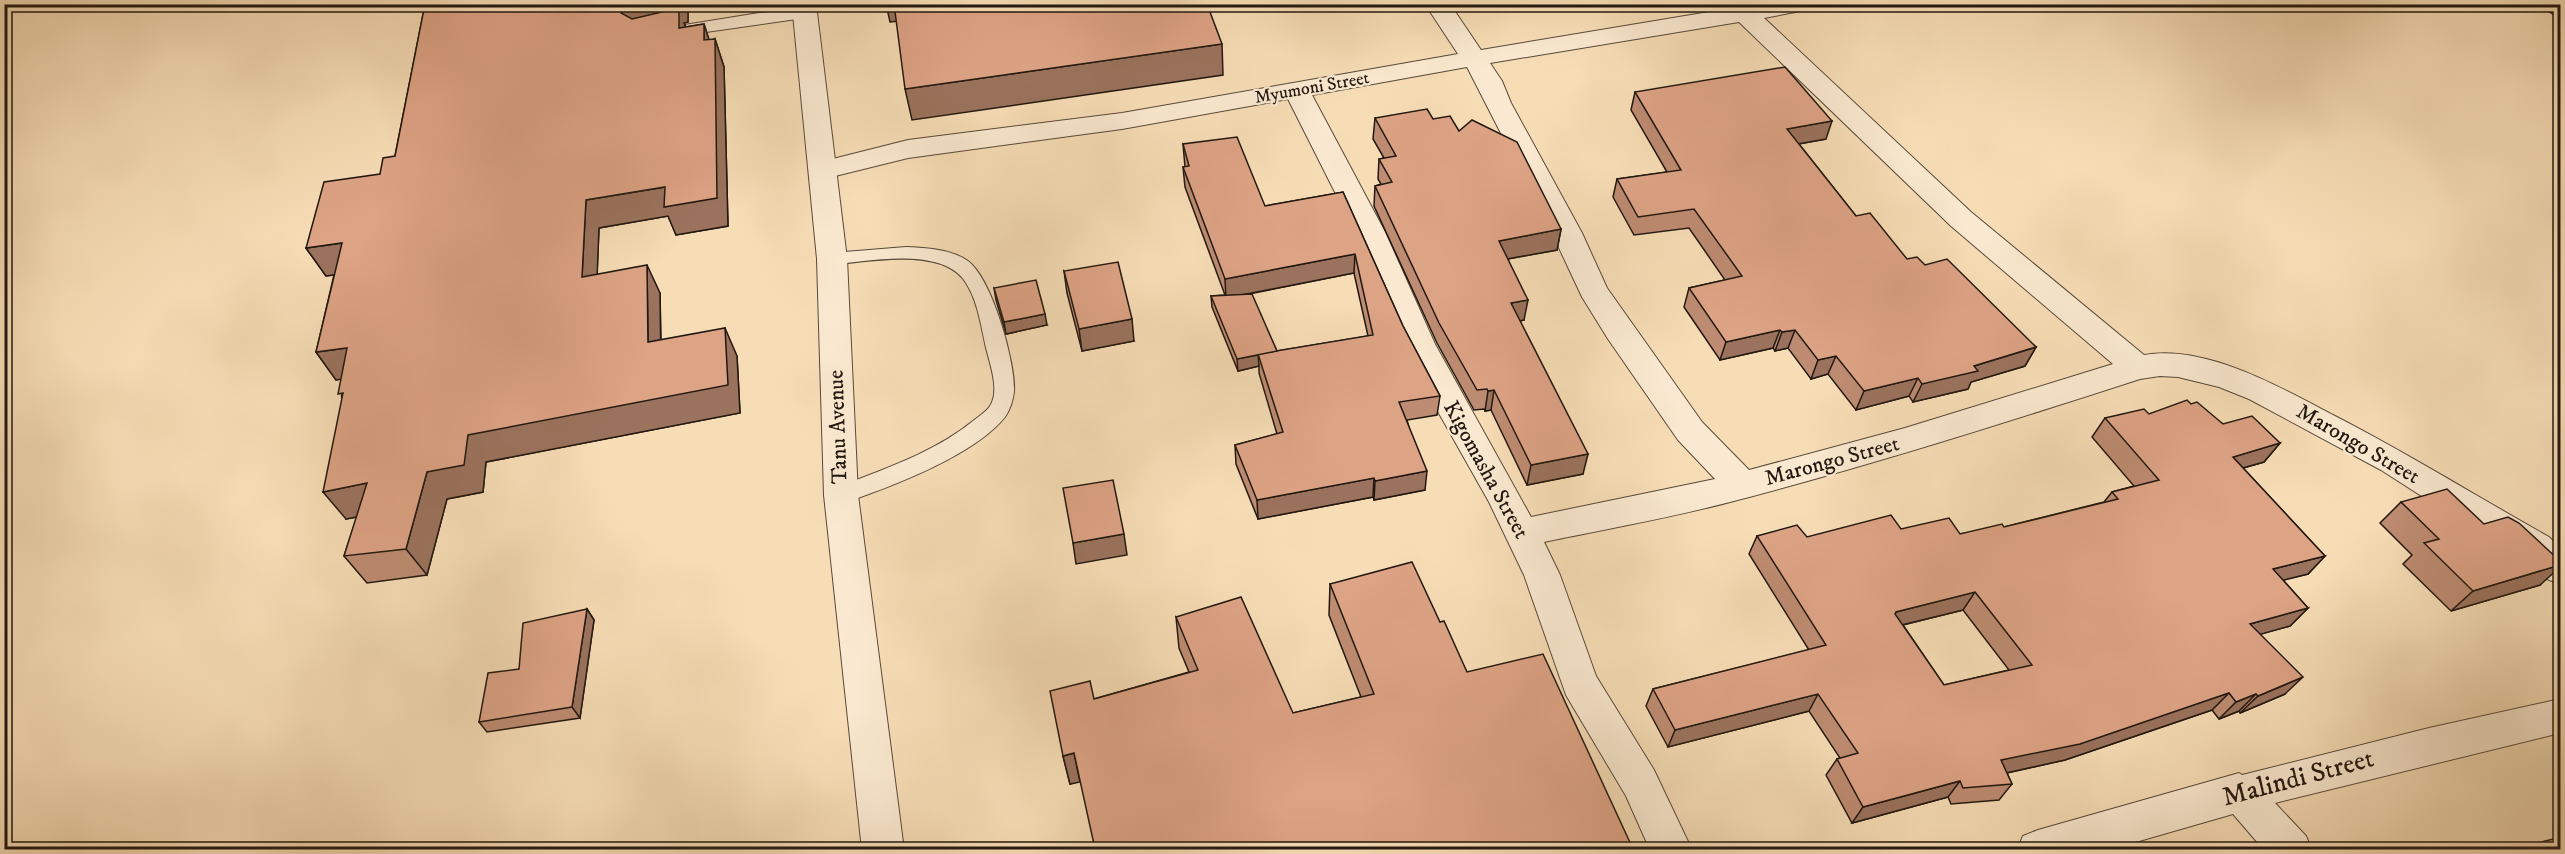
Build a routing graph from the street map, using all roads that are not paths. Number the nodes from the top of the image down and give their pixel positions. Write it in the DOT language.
graph roads {
  1 [pos="1437,4"];
  2 [pos="1802,4"];
  3 [pos="805,9"];
  4 [pos="1683,15"];
  5 [pos="1746,15"];
  6 [pos="660,36"];
  7 [pos="1474,58"];
  8 [pos="1297,91"];
  9 [pos="823,170"];
  10 [pos="832,259"];
  11 [pos="2138,368"];
  12 [pos="1742,484"];
  13 [pos="841,495"];
  14 [pos="1521,533"];
  15 [pos="2552,551"];
  16 [pos="2560,716"];
  17 [pos="2239,792"];
  18 [pos="883,849"];
  19 [pos="1671,849"];
  20 [pos="2038,849"];
  21 [pos="2291,849"];
  1 -- 7 [label="street"];
  2 -- 5 [label="street, Myumoni Street"];
  3 -- 6 [label="lane"];
  3 -- 9 [label="street, Tanu Avenue"];
  4 -- 5 [label="street, Myumoni Street"];
  4 -- 7 [label="street, Myumoni Street"];
  5 -- 11 [label="street"];
  7 -- 8 [label="street, Myumoni Street"];
  7 -- 12 [label="street"];
  8 -- 9 [label="street, Myumoni Street"];
  8 -- 14 [label="street, Kigomasha Street"];
  9 -- 10 [label="street, Tanu Avenue"];
  10 -- 13 [label="street, Tanu Avenue"];
  10 -- 13 [label="lane"];
  11 -- 12 [label="street, Marongo Street"];
  11 -- 15 [label="street, Marongo Street"];
  12 -- 14 [label="street, Marongo Street"];
  13 -- 18 [label="street, Tanu Avenue"];
  14 -- 19 [label="street, Kigomasha Street"];
  16 -- 17 [label="street, Malindi Street"];
  17 -- 20 [label="street, Malindi Street"];
  17 -- 21 [label="street"];
}
